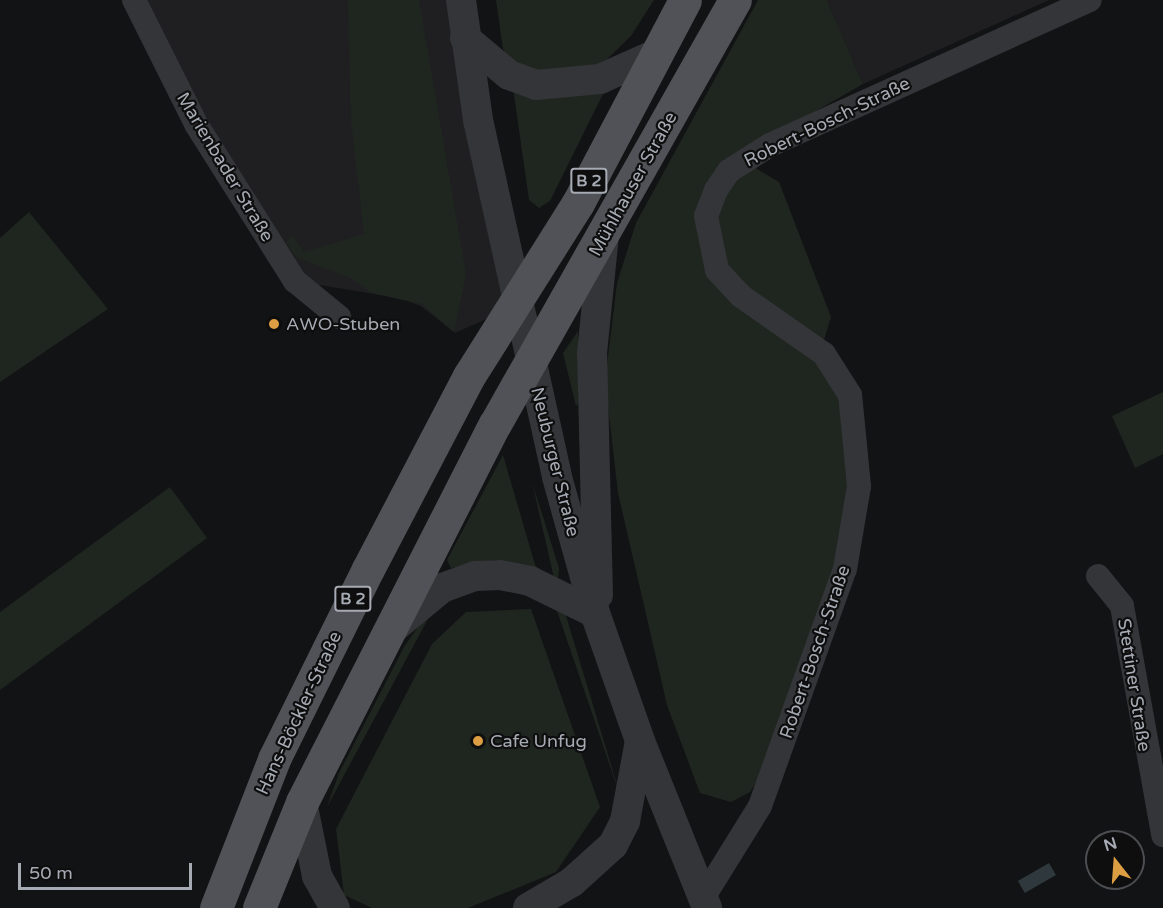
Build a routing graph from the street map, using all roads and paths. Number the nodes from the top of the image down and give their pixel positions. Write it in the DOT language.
graph roads {
  1 [pos="134,0"];
  2 [pos="461,0"];
  3 [pos="685,0"];
  4 [pos="735,0"];
  5 [pos="1090,0"];
  6 [pos="465,38"];
  7 [pos="656,54"];
  8 [pos="604,236"];
  9 [pos="518,305"];
  10 [pos="339,317"];
  11 [pos="531,368"];
  12 [pos="1098,576"];
  13 [pos="595,613"];
  14 [pos="389,631"];
  15 [pos="640,741"];
  16 [pos="302,802"];
  17 [pos="1163,836"];
  18 [pos="705,903"];
  19 [pos="216,908"];
  20 [pos="259,908"];
  21 [pos="335,908"];
  22 [pos="528,908"];
  1 -- 10 [label="street, Marienbader Straße"];
  2 -- 6 [label="street, Neuburger Straße"];
  3 -- 7 [label="main road, B 2"];
  4 -- 8 [label="main road, Mühlhauser Straße / B 2"];
  5 -- 18 [label="street, Robert-Bosch-Straße"];
  6 -- 7 [label="street"];
  6 -- 9 [label="street, Neuburger Straße"];
  7 -- 9 [label="main road, B 2"];
  8 -- 11 [label="main road, Mühlhauser Straße / B 2"];
  8 -- 13 [label="street"];
  9 -- 11 [label="street, Neuburger Straße"];
  9 -- 19 [label="main road, Hans-Böckler-Straße / B 2"];
  11 -- 13 [label="street, Neuburger Straße"];
  11 -- 14 [label="main road, B 2"];
  12 -- 17 [label="street, Stettiner Straße"];
  13 -- 14 [label="street"];
  13 -- 15 [label="street, Neuburger Straße"];
  14 -- 16 [label="main road, B 2"];
  15 -- 18 [label="street, Neuburger Straße"];
  15 -- 22 [label="street"];
  16 -- 20 [label="main road, B 2"];
  16 -- 21 [label="street"];
}
